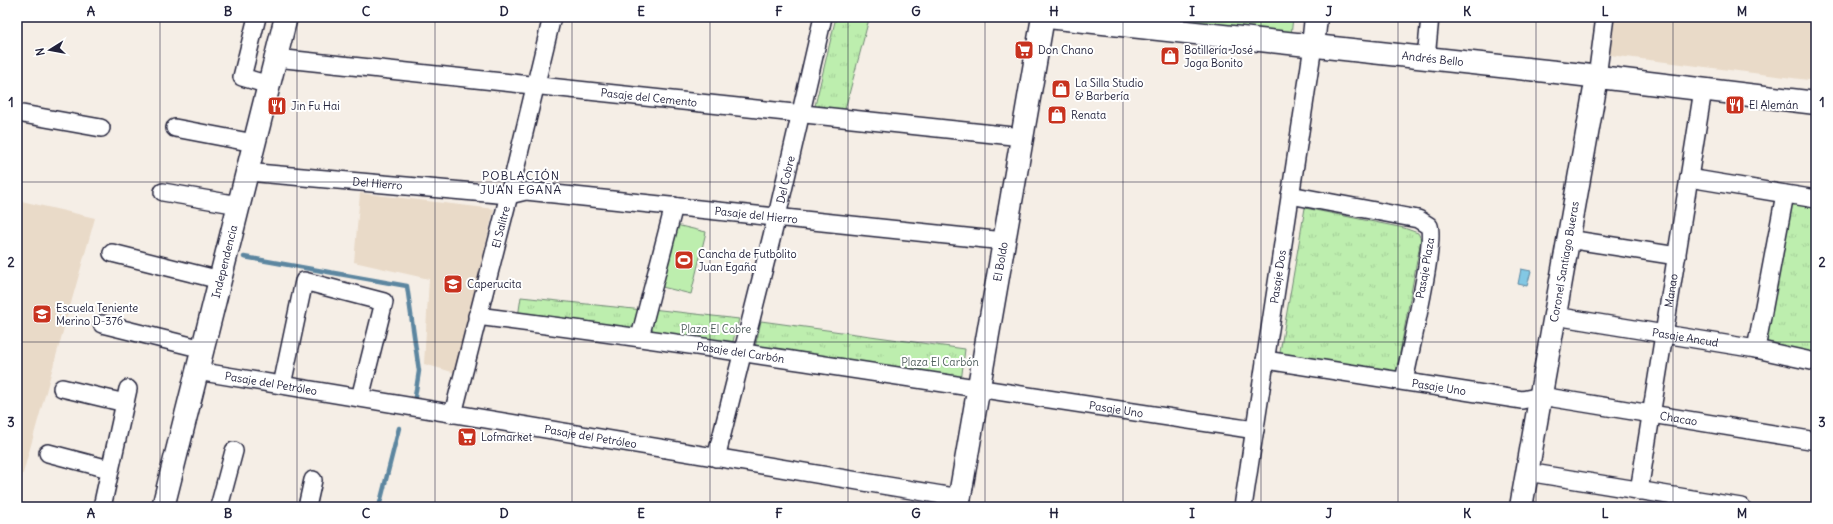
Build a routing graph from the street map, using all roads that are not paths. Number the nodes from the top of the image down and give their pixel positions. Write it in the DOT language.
graph roads {
  1 [pos="257,17"];
  2 [pos="286,17"];
  3 [pos="552,17"];
  4 [pos="823,17"];
  5 [pos="1043,17"];
  6 [pos="1048,17"];
  7 [pos="1316,17"];
  8 [pos="1430,17"];
  9 [pos="1605,17"];
  10 [pos="1313,46"];
  11 [pos="276,58"];
  12 [pos="1426,58"];
  13 [pos="1597,77"];
  14 [pos="269,85"];
  15 [pos="535,85"];
  16 [pos="1703,90"];
  17 [pos="1816,103"];
  18 [pos="17,113"];
  19 [pos="802,114"];
  20 [pos="101,128"];
  21 [pos="175,128"];
  22 [pos="1022,137"];
  23 [pos="254,143"];
  24 [pos="247,172"];
  25 [pos="1689,178"];
  26 [pos="163,192"];
  27 [pos="1785,194"];
  28 [pos="509,195"];
  29 [pos="1290,195"];
  30 [pos="1816,199"];
  31 [pos="239,205"];
  32 [pos="674,206"];
  33 [pos="777,216"];
  34 [pos="1568,239"];
  35 [pos="1004,241"];
  36 [pos="112,253"];
  37 [pos="1677,256"];
  38 [pos="220,280"];
  39 [pos="477,316"];
  40 [pos="1554,316"];
  41 [pos="102,324"];
  42 [pos="1664,334"];
  43 [pos="640,337"];
  44 [pos="203,349"];
  45 [pos="1756,349"];
  46 [pos="742,352"];
  47 [pos="1265,360"];
  48 [pos="1816,362"];
  49 [pos="197,371"];
  50 [pos="1404,381"];
  51 [pos="282,385"];
  52 [pos="62,388"];
  53 [pos="978,390"];
  54 [pos="1541,396"];
  55 [pos="360,398"];
  56 [pos="453,414"];
  57 [pos="1651,414"];
  58 [pos="1255,430"];
  59 [pos="1816,441"];
  60 [pos="234,451"];
  61 [pos="48,453"];
  62 [pos="716,458"];
  63 [pos="109,469"];
  64 [pos="1527,472"];
  65 [pos="314,480"];
  66 [pos="1639,491"];
  67 [pos="959,503"];
  68 [pos="102,507"];
  69 [pos="163,507"];
  70 [pos="219,507"];
  71 [pos="308,507"];
  72 [pos="1243,507"];
  73 [pos="1521,507"];
  74 [pos="1740,507"];
  1 -- 14 [label="street"];
  2 -- 11 [label="street, Independencia"];
  3 -- 15 [label="street, El Salitre"];
  4 -- 19 [label="street, Del Cobre"];
  5 -- 22 [label="street, El Boldo"];
  6 -- 10 [label="street, Andrés Bello"];
  7 -- 10 [label="street"];
  8 -- 12 [label="street"];
  9 -- 13 [label="street, Coronel Santiago Bueras"];
  10 -- 12 [label="street, Andrés Bello"];
  10 -- 29 [label="street, Pasaje Dos"];
  11 -- 14 [label="street, Independencia"];
  11 -- 15 [label="street, Pasaje del Cemento"];
  12 -- 13 [label="street, Andrés Bello"];
  13 -- 16 [label="street, Andrés Bello"];
  13 -- 34 [label="street, Coronel Santiago Bueras"];
  14 -- 23 [label="street, Independencia"];
  15 -- 19 [label="street, Pasaje del Cemento"];
  15 -- 28 [label="street, El Salitre"];
  16 -- 17 [label="street, Andrés Bello"];
  16 -- 25 [label="street, Manao"];
  18 -- 20 [label="street"];
  19 -- 22 [label="street, Pasaje del Cemento"];
  19 -- 33 [label="street, Del Cobre"];
  21 -- 23 [label="street"];
  22 -- 35 [label="street, El Boldo"];
  23 -- 24 [label="street, Independencia"];
  24 -- 28 [label="street, Del Hierro"];
  24 -- 31 [label="street, Independencia"];
  25 -- 27 [label="street"];
  25 -- 37 [label="street, Manao"];
  26 -- 31 [label="street"];
  27 -- 30 [label="street"];
  27 -- 45 [label="street"];
  28 -- 32 [label="street, Pasaje del Hierro"];
  28 -- 39 [label="street, El Salitre"];
  29 -- 47 [label="street, Pasaje Dos"];
  29 -- 50 [label="street, Pasaje Plaza"];
  31 -- 38 [label="street, Independencia"];
  32 -- 33 [label="street, Pasaje del Hierro"];
  32 -- 43 [label="street"];
  33 -- 35 [label="street, Pasaje del Hierro"];
  33 -- 46 [label="street, Del Cobre"];
  34 -- 37 [label="street"];
  34 -- 40 [label="street, Coronel Santiago Bueras"];
  35 -- 53 [label="street, El Boldo"];
  36 -- 38 [label="street"];
  37 -- 42 [label="street, Manao"];
  38 -- 44 [label="street, Independencia"];
  39 -- 43 [label="street, Pasaje del Carbón"];
  39 -- 56 [label="street, El Salitre"];
  40 -- 42 [label="street, Pasaje Ancud"];
  40 -- 54 [label="street, Coronel Santiago Bueras"];
  41 -- 44 [label="street"];
  42 -- 45 [label="street, Pasaje Ancud"];
  42 -- 57 [label="street, Manao"];
  43 -- 46 [label="street, Pasaje del Carbón"];
  44 -- 49 [label="street, Independencia"];
  45 -- 48 [label="street, Pasaje Ancud"];
  46 -- 53 [label="street, Pasaje del Carbón"];
  46 -- 62 [label="street, Del Cobre"];
  47 -- 50 [label="street, Pasaje Uno"];
  47 -- 58 [label="street, Pasaje Dos"];
  49 -- 51 [label="street, Pasaje del Petróleo"];
  49 -- 69 [label="street, Independencia"];
  50 -- 54 [label="street, Pasaje Uno"];
  51 -- 55 [label="street, Pasaje del Petróleo"];
  51 -- 55 [label="street"];
  52 -- 63 [label="street"];
  53 -- 58 [label="street, Pasaje Uno"];
  53 -- 67 [label="street, El Boldo"];
  54 -- 57 [label="street, Chacao"];
  54 -- 64 [label="street, Coronel Santiago Bueras"];
  55 -- 56 [label="street, Pasaje del Petróleo"];
  56 -- 62 [label="street, Pasaje del Petróleo"];
  57 -- 59 [label="street, Chacao"];
  57 -- 66 [label="street, Manao"];
  58 -- 72 [label="street, Pasaje Dos"];
  60 -- 70 [label="street"];
  61 -- 63 [label="street"];
  62 -- 67 [label="street, Pasaje del Petróleo"];
  63 -- 68 [label="street"];
  64 -- 66 [label="street"];
  64 -- 73 [label="street, Coronel Santiago Bueras"];
  65 -- 71 [label="street"];
  66 -- 74 [label="street"];
}
